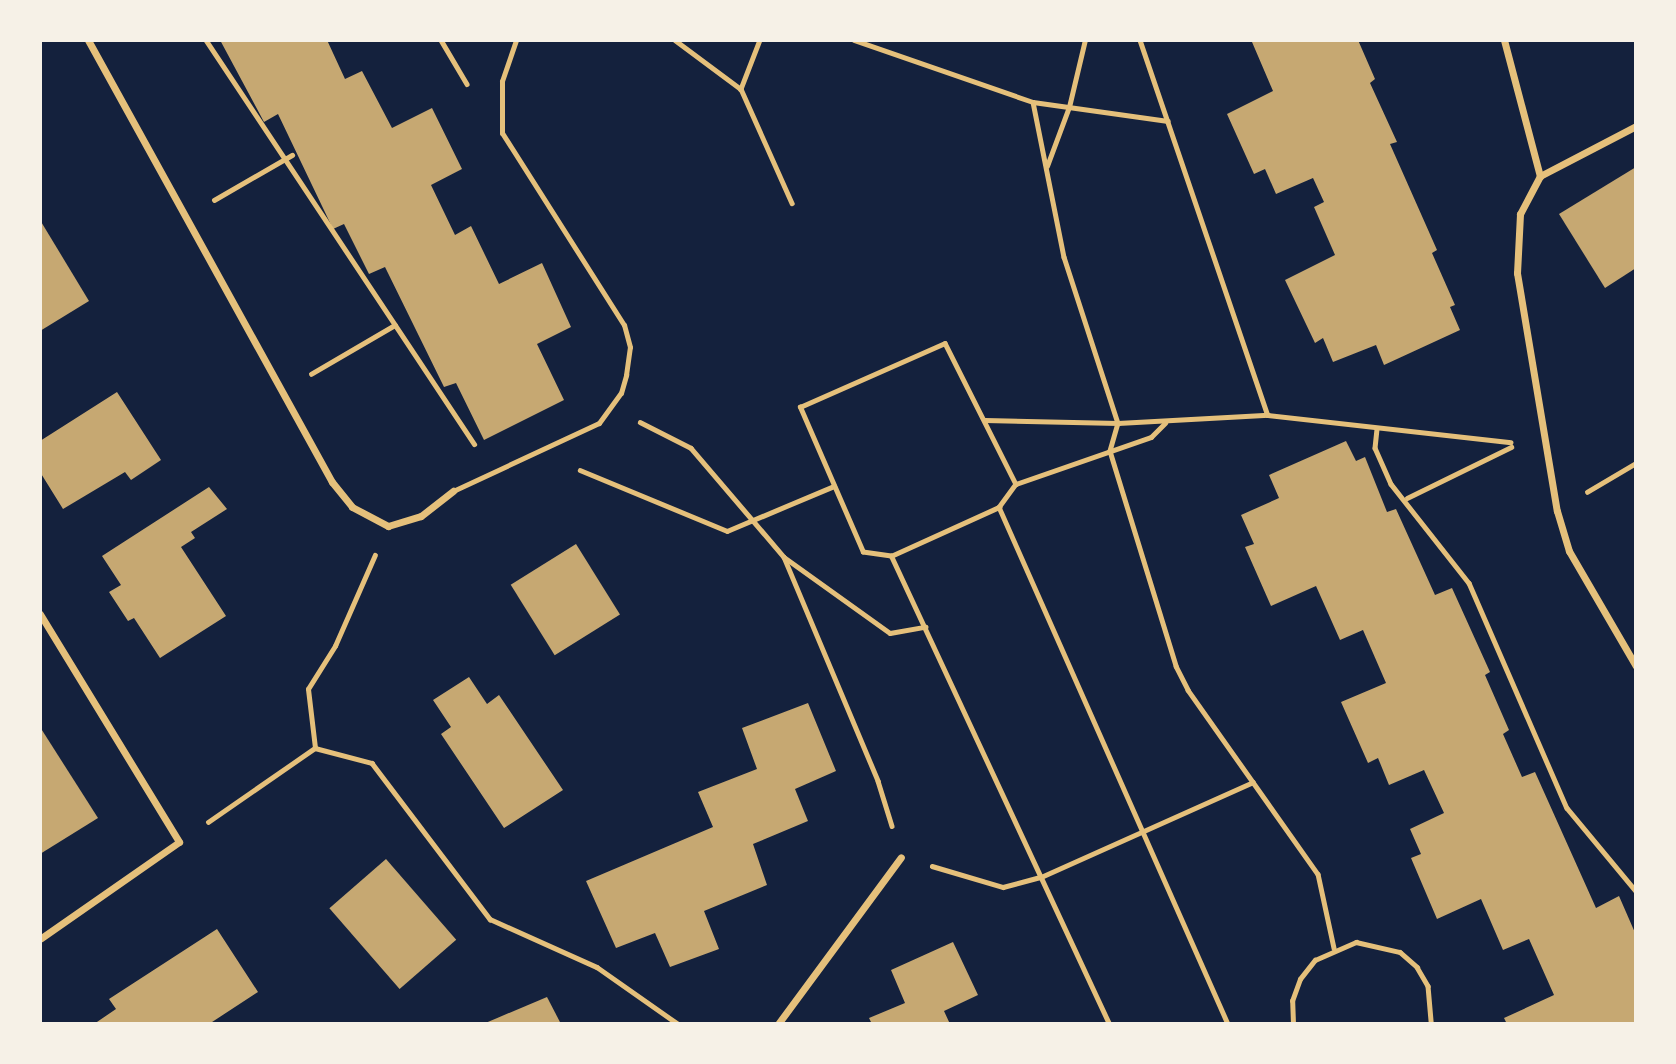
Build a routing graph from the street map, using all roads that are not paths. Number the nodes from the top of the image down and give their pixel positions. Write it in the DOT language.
graph roads {
  1 [pos="88,40"];
  2 [pos="516,40"];
  3 [pos="1504,40"];
  4 [pos="1636,126"];
  5 [pos="1540,176"];
  6 [pos="453,491"];
  7 [pos="40,614"];
  8 [pos="1636,666"];
  9 [pos="901,857"];
  10 [pos="40,939"];
  11 [pos="778,1024"];
  1 -- 6 [label="street"];
  2 -- 6 [label="lane"];
  3 -- 5 [label="street"];
  4 -- 5 [label="street"];
  5 -- 8 [label="street"];
  7 -- 10 [label="street"];
  9 -- 11 [label="street"];
}
